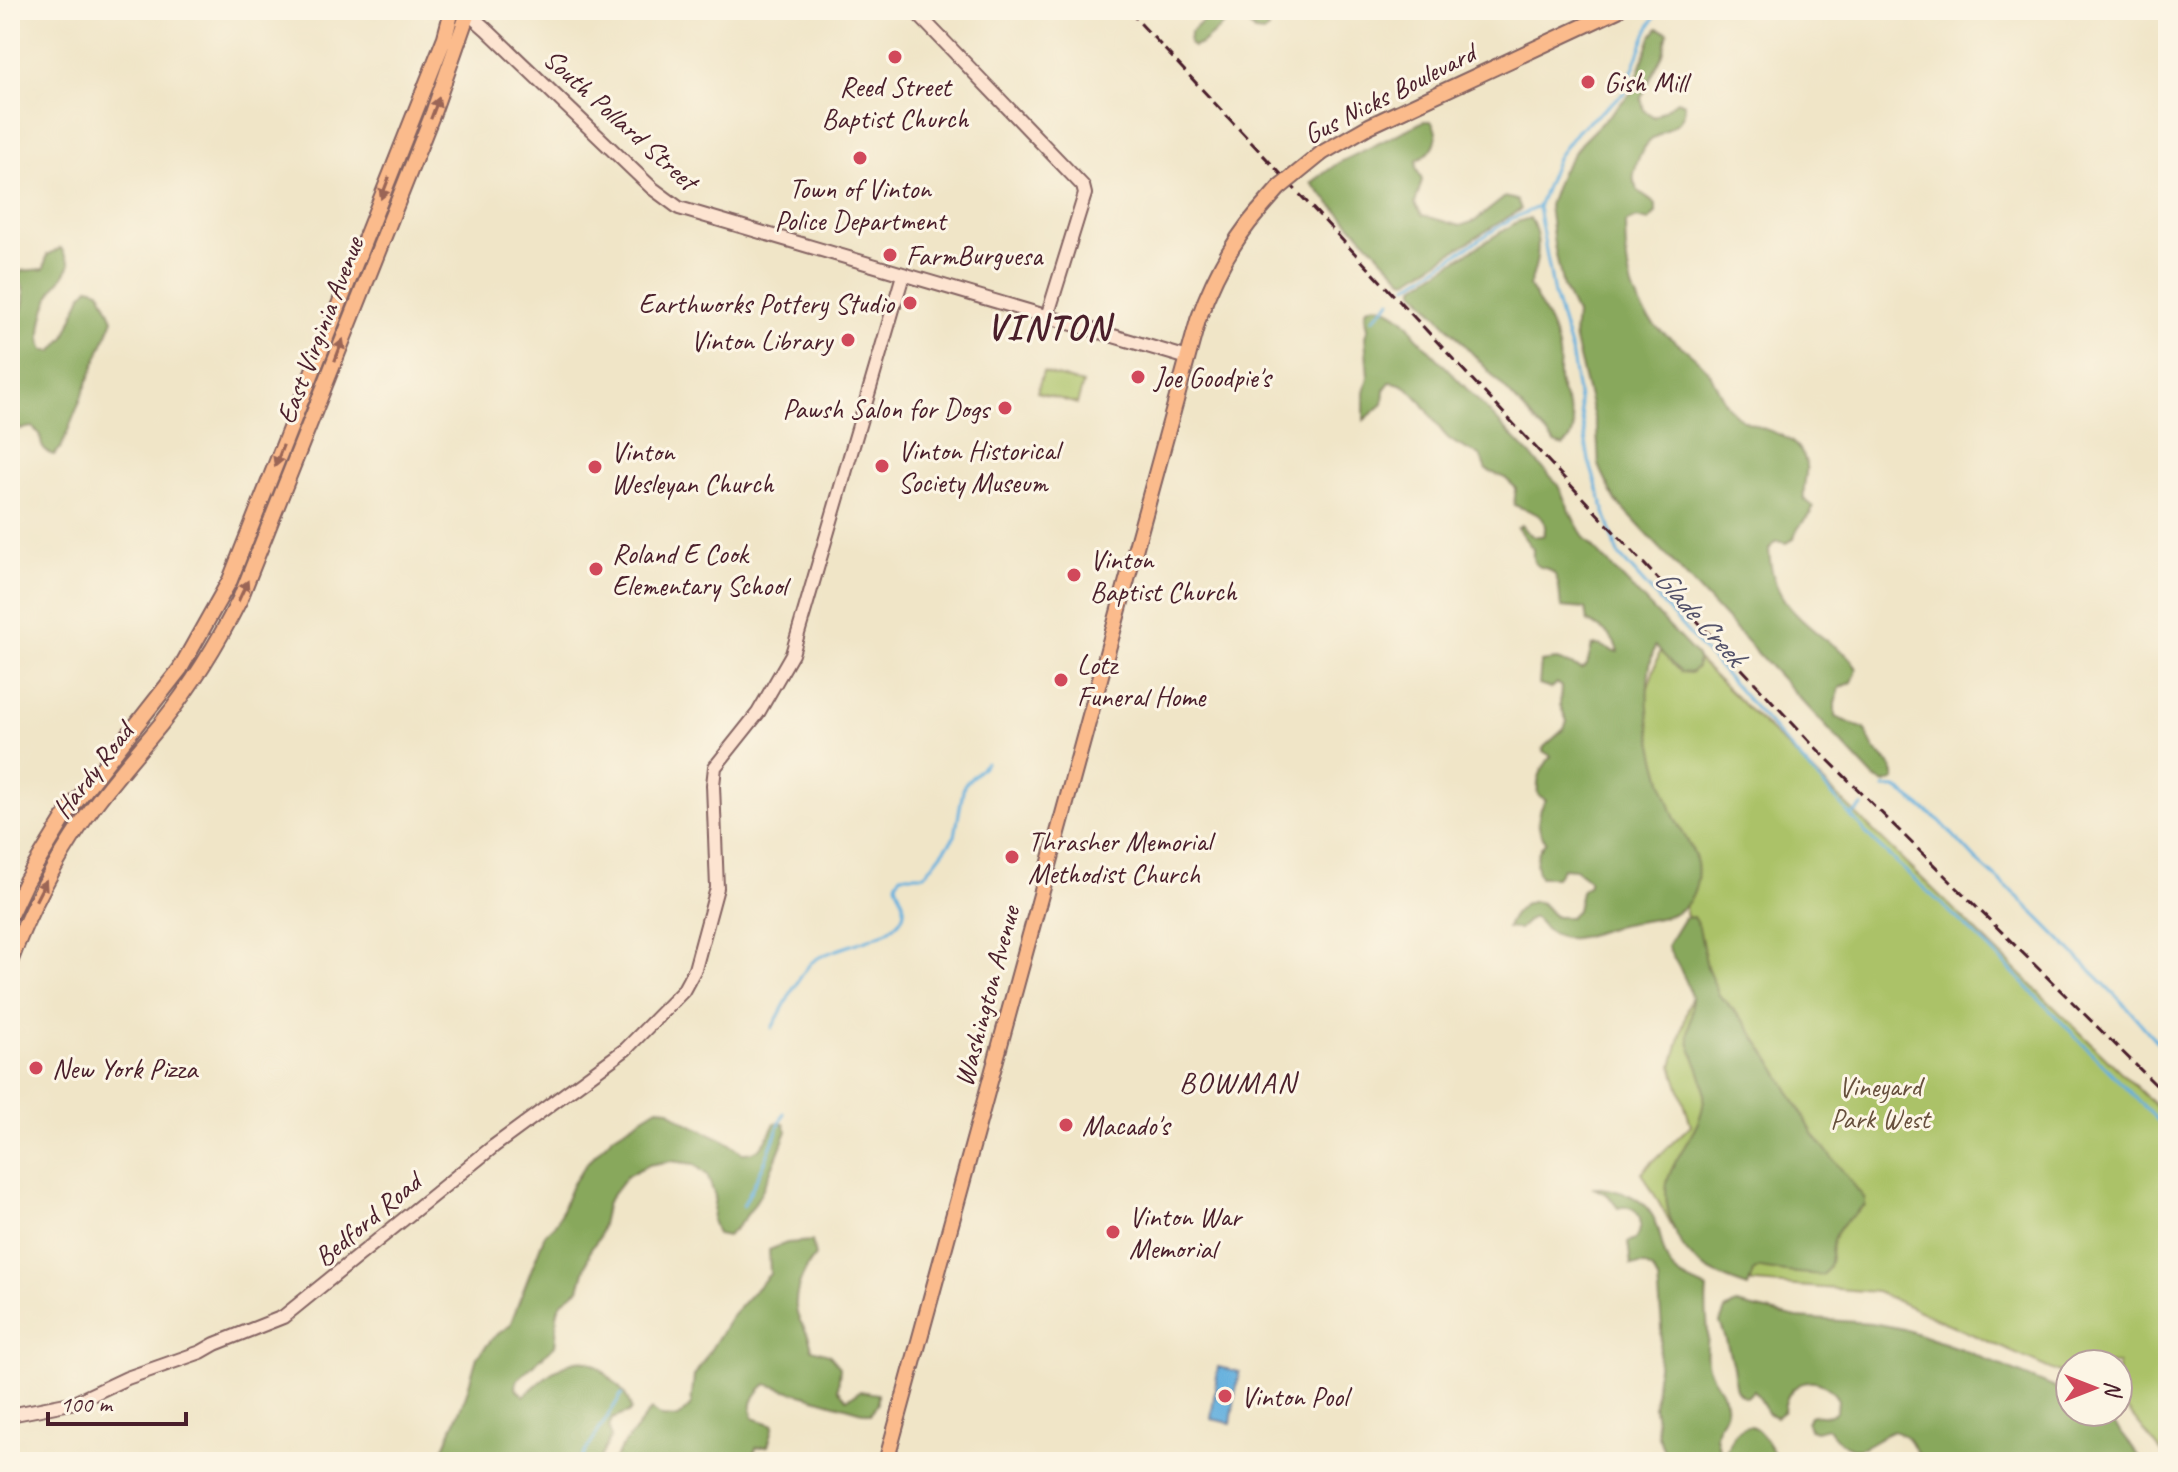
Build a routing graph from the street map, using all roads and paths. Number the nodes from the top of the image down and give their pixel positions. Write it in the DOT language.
graph roads {
  1 [pos="452,10"];
  2 [pos="914,10"];
  3 [pos="1618,10"];
  4 [pos="469,12"];
  5 [pos="903,275"];
  6 [pos="1047,317"];
  7 [pos="1188,358"];
  8 [pos="193,648"];
  9 [pos="206,660"];
  10 [pos="10,915"];
  11 [pos="10,962"];
  12 [pos="10,1415"];
  13 [pos="886,1462"];
  1 -- 4 [label="street"];
  1 -- 8 [label="main road, East Virginia Avenue, one-way"];
  2 -- 6 [label="street"];
  3 -- 7 [label="main road, Gus Nicks Boulevard, bridge"];
  4 -- 5 [label="street, South Pollard Street"];
  9 -- 4 [label="main road, East Virginia Avenue, one-way"];
  5 -- 6 [label="street, South Pollard Street"];
  5 -- 12 [label="street, Bedford Road"];
  6 -- 7 [label="street, South Pollard Street"];
  7 -- 13 [label="main road, Washington Avenue"];
  8 -- 10 [label="main road, Hardy Road"];
  11 -- 9 [label="main road, Hardy Road, one-way"];
}
